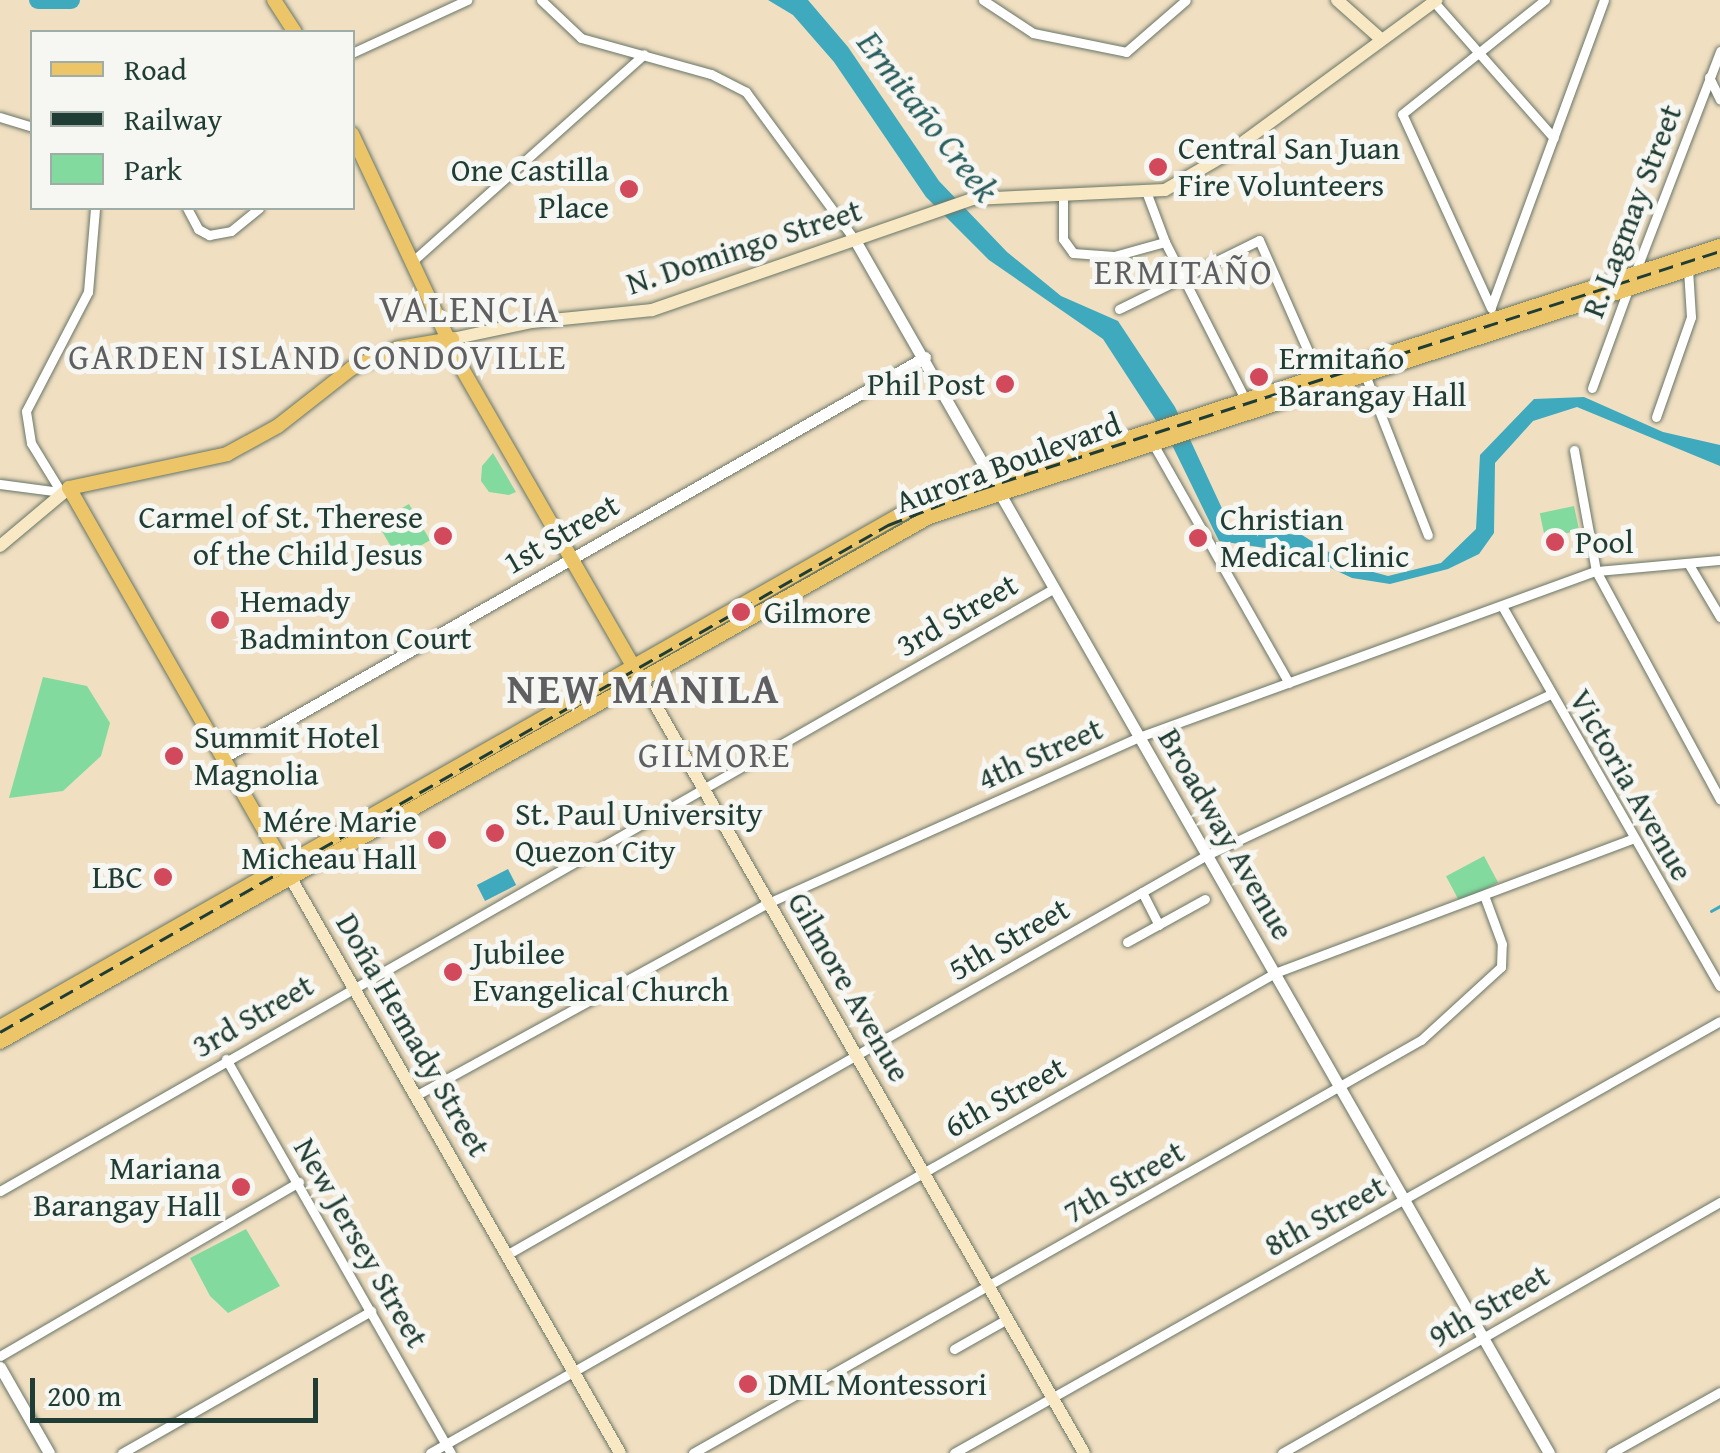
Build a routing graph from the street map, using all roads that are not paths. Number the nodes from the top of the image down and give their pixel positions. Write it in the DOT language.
graph roads {
  1 [pos="274,0"];
  2 [pos="466,0"];
  3 [pos="541,0"];
  4 [pos="982,0"];
  5 [pos="1186,0"];
  6 [pos="1337,0"];
  7 [pos="1545,0"];
  8 [pos="1604,0"];
  9 [pos="1435,1"];
  10 [pos="294,30"];
  11 [pos="1381,39"];
  12 [pos="1481,49"];
  13 [pos="1720,51"];
  14 [pos="355,52"];
  15 [pos="644,54"];
  16 [pos="1710,77"];
  17 [pos="1720,100"];
  18 [pos="0,117"];
  19 [pos="30,126"];
  20 [pos="1554,138"];
  21 [pos="355,140"];
  22 [pos="1064,193"];
  23 [pos="1147,194"];
  24 [pos="95,210"];
  25 [pos="188,210"];
  26 [pos="257,210"];
  27 [pos="856,242"];
  28 [pos="1164,242"];
  29 [pos="1720,246"];
  30 [pos="415,259"];
  31 [pos="1720,259"];
  32 [pos="1688,270"];
  33 [pos="1634,274"];
  34 [pos="1184,276"];
  35 [pos="1477,283"];
  36 [pos="1628,290"];
  37 [pos="1494,292"];
  38 [pos="1119,308"];
  39 [pos="1494,319"];
  40 [pos="452,339"];
  41 [pos="1414,350"];
  42 [pos="925,357"];
  43 [pos="1364,372"];
  44 [pos="1318,374"];
  45 [pos="1592,388"];
  46 [pos="1247,404"];
  47 [pos="1656,417"];
  48 [pos="1157,434"];
  49 [pos="1574,450"];
  50 [pos="0,484"];
  51 [pos="993,485"];
  52 [pos="65,490"];
  53 [pos="1428,535"];
  54 [pos="0,546"];
  55 [pos="572,559"];
  56 [pos="1720,560"];
  57 [pos="1688,562"];
  58 [pos="1596,571"];
  59 [pos="1053,589"];
  60 [pos="1502,606"];
  61 [pos="1720,617"];
  62 [pos="636,671"];
  63 [pos="1290,683"];
  64 [pos="1550,694"];
  65 [pos="1139,738"];
  66 [pos="224,757"];
  67 [pos="706,790"];
  68 [pos="1720,800"];
  69 [pos="1631,840"];
  70 [pos="1207,855"];
  71 [pos="286,869"];
  72 [pos="1142,892"];
  73 [pos="1486,898"];
  74 [pos="1205,900"];
  75 [pos="768,903"];
  76 [pos="1159,925"];
  77 [pos="1127,942"];
  78 [pos="1275,973"];
  79 [pos="355,986"];
  80 [pos="1720,986"];
  81 [pos="1720,1021"];
  82 [pos="0,1027"];
  83 [pos="0,1042"];
  84 [pos="856,1055"];
  85 [pos="226,1059"];
  86 [pos="1342,1088"];
  87 [pos="417,1095"];
  88 [pos="924,1172"];
  89 [pos="299,1182"];
  90 [pos="0,1191"];
  91 [pos="1406,1199"];
  92 [pos="1720,1202"];
  93 [pos="508,1254"];
  94 [pos="988,1288"];
  95 [pos="371,1311"];
  96 [pos="1008,1320"];
  97 [pos="1484,1338"];
  98 [pos="954,1349"];
  99 [pos="0,1356"];
  100 [pos="0,1367"];
  101 [pos="574,1371"];
  102 [pos="1720,1392"];
  103 [pos="1054,1400"];
  104 [pos="448,1449"];
  105 [pos="46,1452"];
  106 [pos="122,1453"];
  107 [pos="430,1453"];
  108 [pos="620,1453"];
  109 [pos="693,1453"];
  110 [pos="954,1453"];
  111 [pos="1084,1453"];
  112 [pos="1282,1453"];
  113 [pos="1549,1453"];
  114 [pos="1612,1453"];
  1 -- 10 [label="main road"];
  2 -- 14 [label="street"];
  3 -- 15 [label="street"];
  4 -- 5 [label="street"];
  6 -- 11 [label="main road"];
  7 -- 12 [label="street"];
  8 -- 20 [label="street"];
  9 -- 11 [label="main road, N. Domingo Street"];
  9 -- 12 [label="street"];
  11 -- 23 [label="main road, N. Domingo Street"];
  12 -- 20 [label="street"];
  12 -- 35 [label="street"];
  13 -- 16 [label="street, R. Lagmay Street"];
  15 -- 27 [label="street"];
  15 -- 30 [label="street"];
  16 -- 17 [label="street"];
  16 -- 33 [label="street, R. Lagmay Street"];
  18 -- 19 [label="street"];
  20 -- 37 [label="street"];
  21 -- 30 [label="main road, Gilmore Avenue"];
  22 -- 23 [label="main road, N. Domingo Street"];
  22 -- 27 [label="main road, N. Domingo Street"];
  22 -- 28 [label="street"];
  23 -- 28 [label="street"];
  24 -- 52 [label="street"];
  25 -- 26 [label="street"];
  27 -- 40 [label="main road, N. Domingo Street"];
  27 -- 42 [label="street, Broadway Avenue"];
  28 -- 34 [label="street"];
  29 -- 33 [label="main road, Aurora Boulevard"];
  30 -- 40 [label="main road, Gilmore Avenue"];
  31 -- 32 [label="main road, Aurora Boulevard"];
  32 -- 36 [label="main road, Aurora Boulevard"];
  32 -- 47 [label="street"];
  33 -- 36 [label="street, R. Lagmay Street"];
  33 -- 39 [label="main road, Aurora Boulevard"];
  34 -- 38 [label="street"];
  34 -- 44 [label="street"];
  34 -- 46 [label="street"];
  35 -- 37 [label="street"];
  35 -- 39 [label="street"];
  36 -- 39 [label="main road, Aurora Boulevard"];
  36 -- 45 [label="street, R. Lagmay Street"];
  37 -- 39 [label="street"];
  39 -- 41 [label="main road, Aurora Boulevard"];
  40 -- 52 [label="main road, N. Domingo Street"];
  40 -- 55 [label="main road, Gilmore Avenue"];
  41 -- 43 [label="main road, Aurora Boulevard"];
  41 -- 44 [label="main road, Aurora Boulevard"];
  42 -- 51 [label="street, Broadway Avenue"];
  42 -- 55 [label="street, 1st Street"];
  43 -- 46 [label="main road, Aurora Boulevard"];
  43 -- 53 [label="street"];
  44 -- 46 [label="main road, Aurora Boulevard"];
  46 -- 48 [label="main road, Aurora Boulevard"];
  48 -- 51 [label="main road, Aurora Boulevard"];
  48 -- 63 [label="street"];
  49 -- 58 [label="street"];
  50 -- 52 [label="street"];
  51 -- 59 [label="street, Broadway Avenue"];
  51 -- 62 [label="main road, Aurora Boulevard"];
  52 -- 54 [label="main road, N. Domingo Street"];
  52 -- 66 [label="main road, Doña Hemady Street"];
  55 -- 62 [label="main road, Gilmore Avenue"];
  55 -- 66 [label="street, 1st Street"];
  56 -- 57 [label="street, 4th Street"];
  57 -- 58 [label="street, 4th Street"];
  57 -- 61 [label="street"];
  58 -- 60 [label="street, 4th Street"];
  58 -- 68 [label="street"];
  59 -- 65 [label="street, Broadway Avenue"];
  59 -- 67 [label="street, 3rd Street"];
  60 -- 63 [label="street, 4th Street"];
  60 -- 64 [label="street, Victoria Avenue"];
  62 -- 67 [label="main road, Gilmore Avenue"];
  62 -- 71 [label="main road, Aurora Boulevard"];
  63 -- 65 [label="street, 4th Street"];
  64 -- 69 [label="street, Victoria Avenue"];
  64 -- 70 [label="street, 5th Street"];
  65 -- 70 [label="street, Broadway Avenue"];
  65 -- 75 [label="street, 4th Street"];
  66 -- 71 [label="main road, Doña Hemady Street"];
  67 -- 75 [label="main road, Gilmore Avenue"];
  67 -- 79 [label="street, 3rd Street"];
  69 -- 73 [label="street, 6th Street"];
  69 -- 80 [label="street, Victoria Avenue"];
  70 -- 72 [label="street, 5th Street"];
  70 -- 78 [label="street, Broadway Avenue"];
  71 -- 79 [label="main road, Doña Hemady Street"];
  71 -- 82 [label="main road, Aurora Boulevard"];
  71 -- 83 [label="main road, Aurora Boulevard"];
  72 -- 76 [label="street"];
  72 -- 84 [label="street, 5th Street"];
  73 -- 78 [label="street, 6th Street"];
  73 -- 86 [label="street, 7th Street"];
  74 -- 76 [label="street"];
  75 -- 84 [label="main road, Gilmore Avenue"];
  75 -- 87 [label="street, 4th Street"];
  76 -- 77 [label="street"];
  78 -- 86 [label="street, Broadway Avenue"];
  78 -- 88 [label="street, 6th Street"];
  79 -- 85 [label="street, 3rd Street"];
  79 -- 87 [label="main road, Doña Hemady Street"];
  81 -- 91 [label="street, 8th Street"];
  84 -- 88 [label="main road, Gilmore Avenue"];
  84 -- 93 [label="street, 5th Street"];
  85 -- 89 [label="street, New Jersey Street"];
  85 -- 90 [label="street, 3rd Street"];
  86 -- 91 [label="street, Broadway Avenue"];
  86 -- 94 [label="street, 7th Street"];
  87 -- 93 [label="main road, Doña Hemady Street"];
  88 -- 94 [label="main road, Gilmore Avenue"];
  88 -- 101 [label="street, 6th Street"];
  89 -- 95 [label="street, New Jersey Street"];
  89 -- 99 [label="street"];
  91 -- 97 [label="street, Broadway Avenue"];
  91 -- 103 [label="street, 8th Street"];
  92 -- 97 [label="street, 9th Street"];
  93 -- 101 [label="main road, Doña Hemady Street"];
  94 -- 96 [label="main road, Gilmore Avenue"];
  94 -- 109 [label="street, 7th Street"];
  95 -- 104 [label="street, New Jersey Street"];
  95 -- 106 [label="street"];
  96 -- 98 [label="street"];
  96 -- 103 [label="main road, Gilmore Avenue"];
  97 -- 112 [label="street, 9th Street"];
  97 -- 113 [label="street, Broadway Avenue"];
  100 -- 105 [label="street"];
  101 -- 104 [label="street, 6th Street"];
  101 -- 108 [label="main road, Doña Hemady Street"];
  102 -- 114 [label="street"];
  103 -- 110 [label="street, 8th Street"];
  103 -- 111 [label="main road, Gilmore Avenue"];
  104 -- 107 [label="street, 6th Street"];
}
